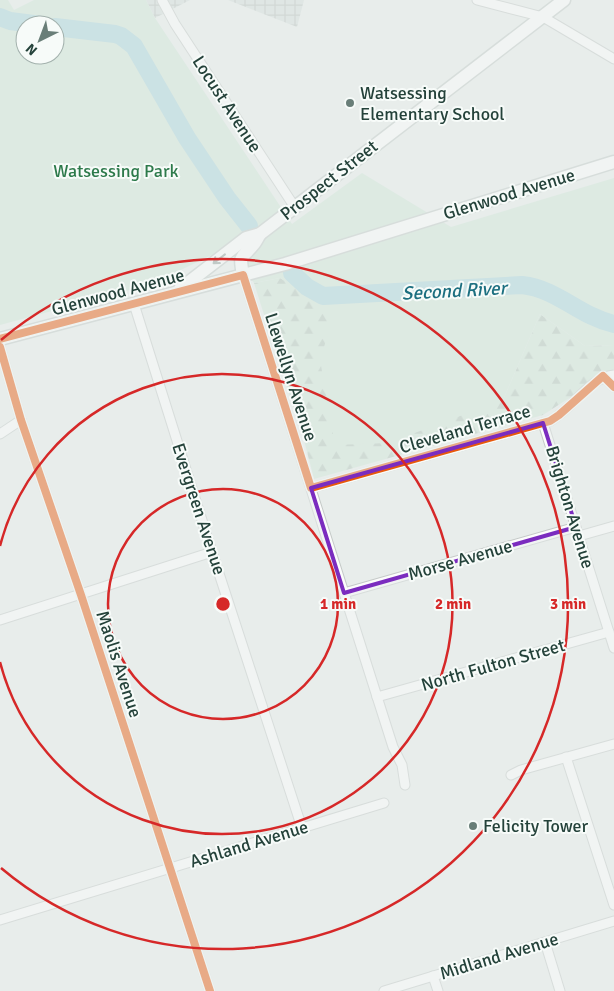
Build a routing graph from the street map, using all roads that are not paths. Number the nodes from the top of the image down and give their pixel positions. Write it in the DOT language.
graph roads {
  1 [pos="162,0"];
  2 [pos="477,0"];
  3 [pos="564,0"];
  4 [pos="543,17"];
  5 [pos="614,59"];
  6 [pos="614,162"];
  7 [pos="294,206"];
  8 [pos="260,234"];
  9 [pos="243,275"];
  10 [pos="174,293"];
  11 [pos="134,304"];
  12 [pos="0,338"];
  13 [pos="0,347"];
  14 [pos="614,375"];
  15 [pos="603,376"];
  16 [pos="614,387"];
  17 [pos="21,420"];
  18 [pos="543,423"];
  19 [pos="0,434"];
  20 [pos="311,488"];
  21 [pos="614,526"];
  22 [pos="576,527"];
  23 [pos="579,536"];
  24 [pos="212,552"];
  25 [pos="344,593"];
  26 [pos="81,595"];
  27 [pos="0,620"];
  28 [pos="609,632"];
  29 [pos="614,648"];
  30 [pos="377,697"];
  31 [pos="614,744"];
  32 [pos="566,757"];
  33 [pos="511,775"];
  34 [pos="405,785"];
  35 [pos="384,804"];
  36 [pos="302,828"];
  37 [pos="170,868"];
  38 [pos="614,905"];
  39 [pos="0,920"];
  40 [pos="614,921"];
  41 [pos="545,942"];
  42 [pos="433,976"];
  43 [pos="210,991"];
  44 [pos="384,991"];
  45 [pos="438,991"];
  46 [pos="560,991"];
  1 -- 7 [label="street, Locust Avenue"];
  2 -- 4 [label="street"];
  3 -- 4 [label="street, Prospect Street"];
  4 -- 5 [label="street"];
  4 -- 7 [label="street, Prospect Street"];
  6 -- 9 [label="street, Glenwood Avenue"];
  7 -- 8 [label="street, Prospect Street"];
  8 -- 9 [label="street, Prospect Street"];
  8 -- 10 [label="street, Prospect Street, one-way"];
  9 -- 10 [label="street, Glenwood Avenue"];
  9 -- 20 [label="street, Llewellyn Avenue"];
  10 -- 11 [label="street, Glenwood Avenue"];
  11 -- 12 [label="street, Glenwood Avenue"];
  11 -- 24 [label="street, Evergreen Avenue"];
  13 -- 17 [label="street, Maolis Avenue"];
  14 -- 15 [label="street"];
  15 -- 16 [label="street"];
  15 -- 18 [label="street, Cleveland Terrace"];
  17 -- 19 [label="street"];
  17 -- 26 [label="street, Maolis Avenue"];
  18 -- 20 [label="street, Cleveland Terrace"];
  18 -- 22 [label="street, Brighton Avenue"];
  20 -- 25 [label="street, Llewellyn Avenue"];
  21 -- 23 [label="street"];
  22 -- 23 [label="street, Brighton Avenue"];
  22 -- 25 [label="street, Morse Avenue"];
  23 -- 28 [label="street, Brighton Avenue"];
  24 -- 26 [label="street"];
  24 -- 36 [label="street, Evergreen Avenue"];
  25 -- 30 [label="street, Llewellyn Avenue"];
  26 -- 27 [label="street"];
  26 -- 37 [label="street, Maolis Avenue"];
  28 -- 29 [label="street, Brighton Avenue"];
  28 -- 30 [label="street, North Fulton Street"];
  30 -- 34 [label="street, Llewellyn Avenue"];
  31 -- 32 [label="street"];
  32 -- 33 [label="street"];
  32 -- 38 [label="street"];
  35 -- 36 [label="street, Ashland Avenue"];
  36 -- 37 [label="street, Ashland Avenue"];
  37 -- 39 [label="street, Ashland Avenue"];
  37 -- 43 [label="street, Maolis Avenue"];
  40 -- 41 [label="street, Midland Avenue"];
  41 -- 42 [label="street, Midland Avenue"];
  41 -- 46 [label="street"];
  42 -- 44 [label="street, Midland Avenue"];
  42 -- 45 [label="street"];
}
